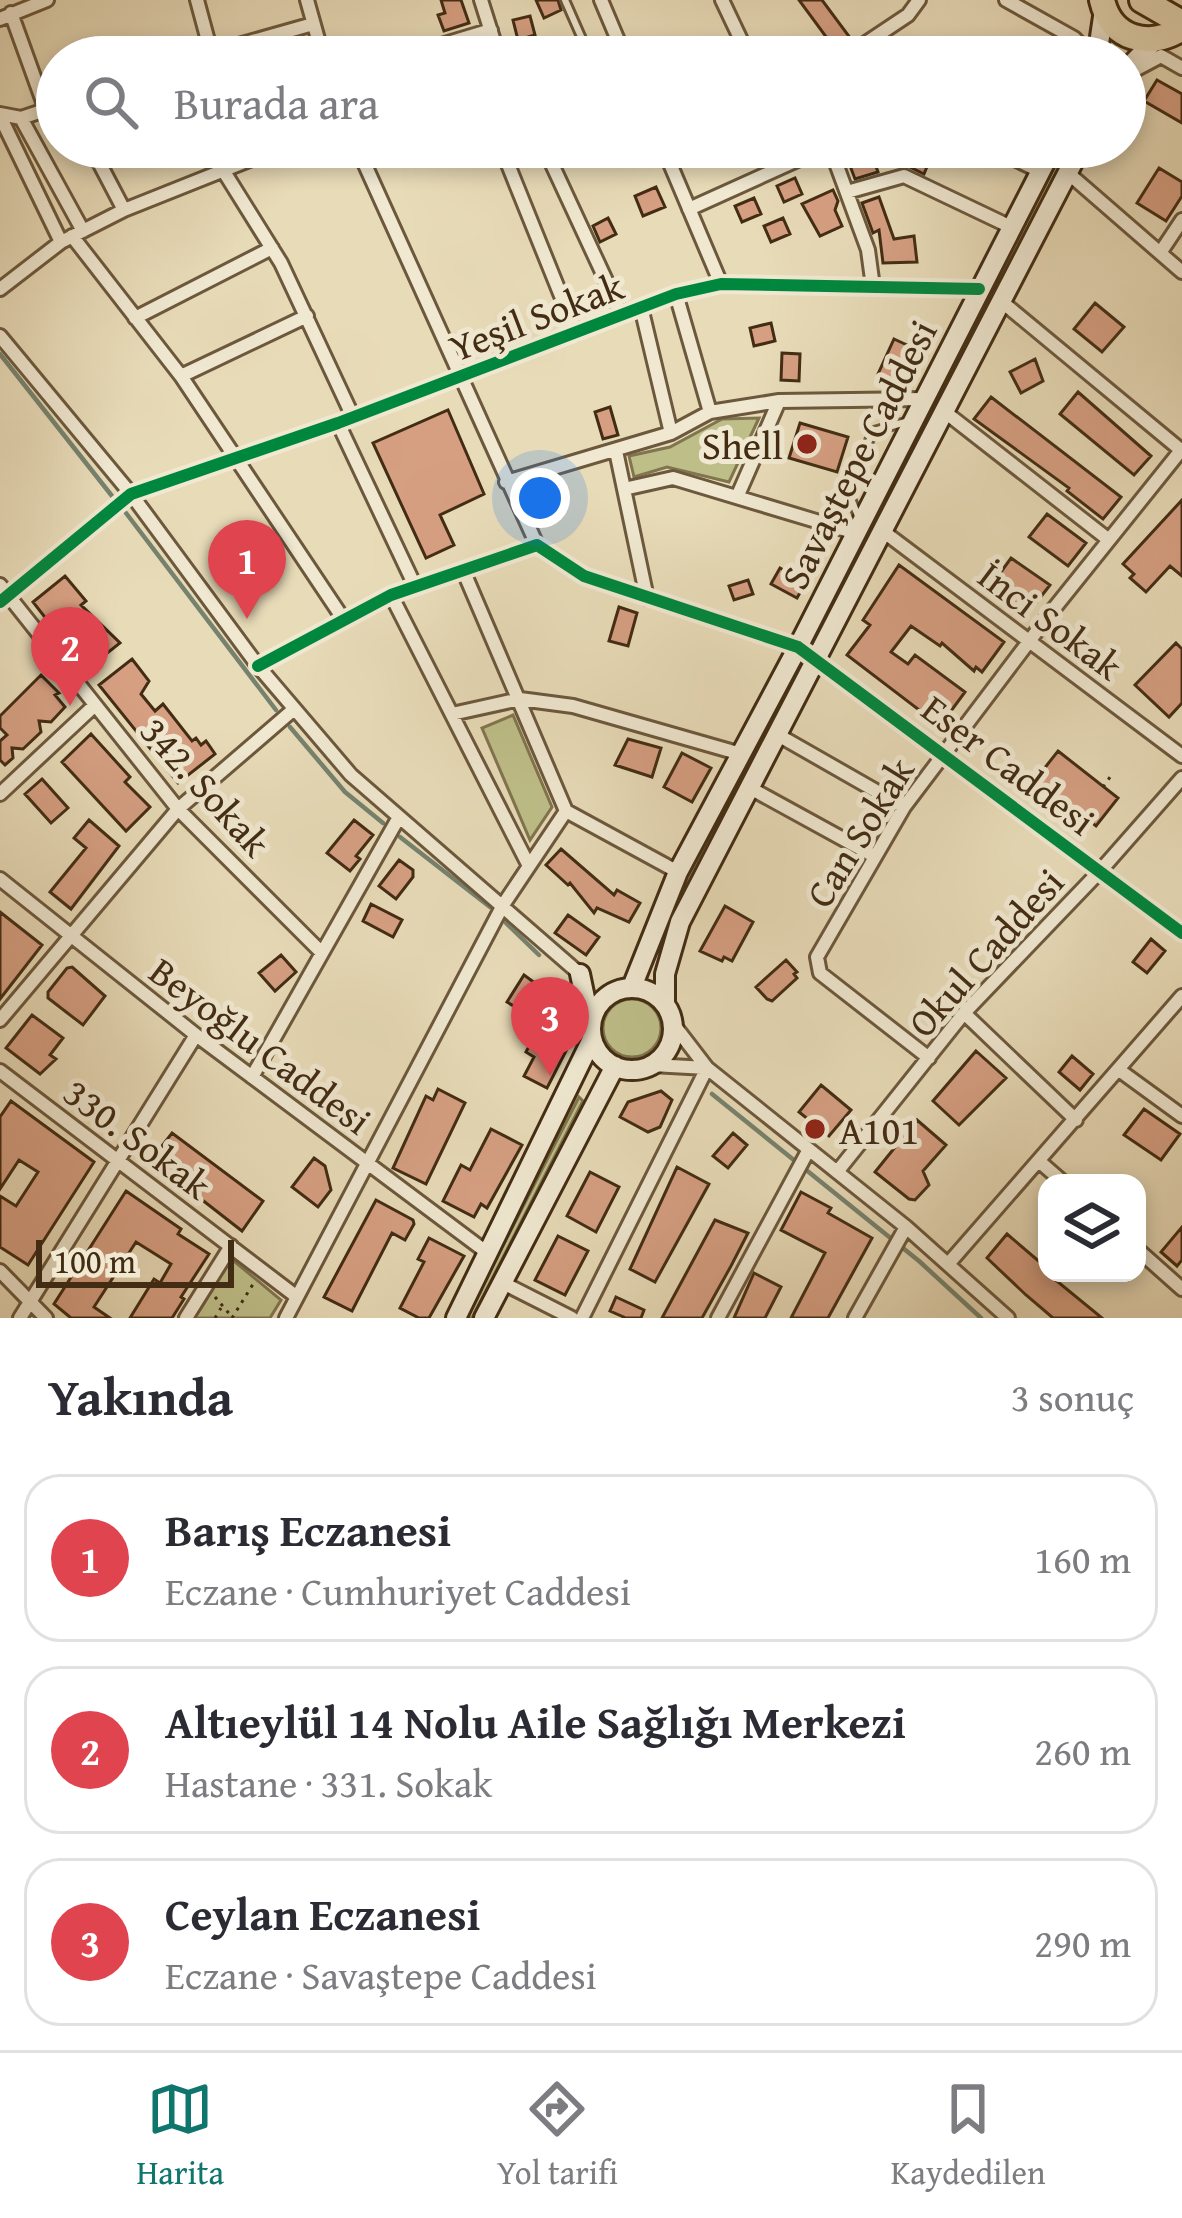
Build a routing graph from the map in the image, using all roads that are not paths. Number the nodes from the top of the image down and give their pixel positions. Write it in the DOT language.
graph roads {
  1 [pos="46,0"];
  2 [pos="197,0"];
  3 [pos="307,0"];
  4 [pos="481,0"];
  5 [pos="565,0"];
  6 [pos="601,0"];
  7 [pos="722,0"];
  8 [pos="919,0"];
  9 [pos="1006,0"];
  10 [pos="1142,0"];
  11 [pos="1103,5"];
  12 [pos="6,16"];
  13 [pos="313,24"];
  14 [pos="490,30"];
  15 [pos="207,36"];
  16 [pos="269,36"];
  17 [pos="317,36"];
  18 [pos="470,36"];
  19 [pos="492,36"];
  20 [pos="581,36"];
  21 [pos="616,36"];
  22 [pos="739,36"];
  23 [pos="879,36"];
  24 [pos="1070,36"];
  25 [pos="1098,36"];
  26 [pos="1173,36"];
  27 [pos="1146,57"];
  28 [pos="1146,63"];
  29 [pos="1182,68"];
  30 [pos="36,77"];
  31 [pos="36,113"];
  32 [pos="0,115"];
  33 [pos="21,118"];
  34 [pos="36,153"];
  35 [pos="43,168"];
  36 [pos="102,168"];
  37 [pos="228,168"];
  38 [pos="367,168"];
  39 [pos="509,168"];
  40 [pos="554,168"];
  41 [pos="672,168"];
  42 [pos="781,168"];
  43 [pos="837,168"];
  44 [pos="1034,168"];
  45 [pos="1042,168"];
  46 [pos="1070,168"];
  47 [pos="223,170"];
  48 [pos="1040,171"];
  49 [pos="1068,173"];
  50 [pos="847,192"];
  51 [pos="689,209"];
  52 [pos="124,210"];
  53 [pos="1182,220"];
  54 [pos="1011,227"];
  55 [pos="72,236"];
  56 [pos="272,248"];
  57 [pos="1160,253"];
  58 [pos="1182,272"];
  59 [pos="721,284"];
  60 [pos="873,287"];
  61 [pos="0,289"];
  62 [pos="979,290"];
  63 [pos="676,294"];
  64 [pos="1001,301"];
  65 [pos="641,307"];
  66 [pos="622,315"];
  67 [pos="307,316"];
  68 [pos="136,318"];
  69 [pos="576,333"];
  70 [pos="0,336"];
  71 [pos="181,376"];
  72 [pos="462,377"];
  73 [pos="922,399"];
  74 [pos="779,400"];
  75 [pos="710,412"];
  76 [pos="945,412"];
  77 [pos="353,417"];
  78 [pos="912,420"];
  79 [pos="338,423"];
  80 [pos="671,433"];
  81 [pos="1182,450"];
  82 [pos="616,451"];
  83 [pos="236,458"];
  84 [pos="506,482"];
  85 [pos="624,489"];
  86 [pos="131,494"];
  87 [pos="738,495"];
  88 [pos="859,528"];
  89 [pos="884,532"];
  90 [pos="1109,540"];
  91 [pos="537,545"];
  92 [pos="463,570"];
  93 [pos="415,586"];
  94 [pos="3,594"];
  95 [pos="392,595"];
  96 [pos="647,598"];
  97 [pos="344,620"];
  98 [pos="1029,640"];
  99 [pos="798,646"];
  100 [pos="818,661"];
  101 [pos="258,666"];
  102 [pos="520,699"];
  103 [pos="95,705"];
  104 [pos="293,710"];
  105 [pos="452,714"];
  106 [pos="778,735"];
  107 [pos="944,753"];
  108 [pos="741,754"];
  109 [pos="1182,756"];
  110 [pos="1182,778"];
  111 [pos="750,788"];
  112 [pos="0,794"];
  113 [pos="904,807"];
  114 [pos="178,809"];
  115 [pos="566,811"];
  116 [pos="399,817"];
  117 [pos="874,856"];
  118 [pos="529,866"];
  119 [pos="1101,870"];
  120 [pos="678,872"];
  121 [pos="0,879"];
  122 [pos="503,904"];
  123 [pos="1182,933"];
  124 [pos="70,935"];
  125 [pos="322,952"];
  126 [pos="580,974"];
  127 [pos="626,988"];
  128 [pos="1182,996"];
  129 [pos="664,1003"];
  130 [pos="964,1013"];
  131 [pos="0,1020"];
  132 [pos="674,1025"];
  133 [pos="591,1033"];
  134 [pos="196,1035"];
  135 [pos="928,1058"];
  136 [pos="652,1065"];
  137 [pos="614,1066"];
  138 [pos="707,1068"];
  139 [pos="1119,1070"];
  140 [pos="252,1077"];
  141 [pos="2,1078"];
  142 [pos="1182,1117"];
  143 [pos="1076,1120"];
  144 [pos="808,1151"];
  145 [pos="117,1160"];
  146 [pos="1040,1162"];
  147 [pos="370,1165"];
  148 [pos="837,1172"];
  149 [pos="1054,1174"];
  150 [pos="907,1227"];
  151 [pos="231,1246"];
  152 [pos="489,1254"];
  153 [pos="1146,1257"];
  154 [pos="949,1263"];
  155 [pos="0,1270"];
  156 [pos="503,1283"];
  157 [pos="1182,1289"];
  158 [pos="298,1297"];
  159 [pos="30,1303"];
  160 [pos="20,1318"];
  161 [pos="46,1318"];
  162 [pos="186,1318"];
  163 [pos="286,1318"];
  164 [pos="456,1318"];
  165 [pos="484,1318"];
  166 [pos="572,1318"];
  167 [pos="582,1318"];
  168 [pos="718,1318"];
  169 [pos="855,1318"];
  170 [pos="1008,1318"];
  1 -- 12 [label="street"];
  2 -- 15 [label="street"];
  3 -- 13 [label="street"];
  4 -- 14 [label="street"];
  5 -- 20 [label="lane"];
  6 -- 21 [label="street"];
  7 -- 22 [label="street"];
  8 -- 23 [label="street"];
  9 -- 24 [label="street"];
  10 -- 26 [label="highway"];
  11 -- 25 [label="main road"];
  11 -- 26 [label="highway"];
  12 -- 30 [label="street"];
  13 -- 16 [label="street"];
  13 -- 17 [label="street"];
  14 -- 18 [label="street"];
  14 -- 19 [label="street"];
  26 -- 27 [label="main road"];
  28 -- 29 [label="street"];
  31 -- 33 [label="street"];
  32 -- 33 [label="street"];
  32 -- 55 [label="street"];
  33 -- 34 [label="street"];
  35 -- 55 [label="street"];
  36 -- 52 [label="street"];
  37 -- 47 [label="street"];
  38 -- 72 [label="street"];
  39 -- 69 [label="street"];
  40 -- 66 [label="street"];
  41 -- 51 [label="street"];
  42 -- 51 [label="street"];
  43 -- 50 [label="street"];
  44 -- 48 [label="street"];
  45 -- 48 [label="main road, Savaştepe Caddesi"];
  46 -- 49 [label="main road, Savaştepe Caddesi"];
  47 -- 52 [label="street"];
  47 -- 56 [label="street"];
  48 -- 54 [label="main road, Savaştepe Caddesi"];
  49 -- 57 [label="street"];
  49 -- 64 [label="main road, Savaştepe Caddesi"];
  50 -- 54 [label="street"];
  50 -- 60 [label="street"];
  51 -- 59 [label="street"];
  52 -- 55 [label="street"];
  53 -- 57 [label="street"];
  54 -- 62 [label="main road, Savaştepe Caddesi"];
  55 -- 61 [label="street"];
  55 -- 68 [label="street"];
  56 -- 67 [label="street"];
  56 -- 68 [label="street"];
  57 -- 58 [label="street"];
  59 -- 60 [label="street, Yeşil Sokak"];
  59 -- 63 [label="street, Yeşil Sokak"];
  60 -- 62 [label="street, Yeşil Sokak"];
  62 -- 73 [label="main road, Savaştepe Caddesi"];
  63 -- 65 [label="street, Yeşil Sokak"];
  63 -- 75 [label="street"];
  64 -- 76 [label="main road, Savaştepe Caddesi"];
  64 -- 81 [label="street"];
  65 -- 66 [label="street, Yeşil Sokak"];
  65 -- 80 [label="street"];
  66 -- 69 [label="street, Yeşil Sokak"];
  67 -- 71 [label="street"];
  67 -- 77 [label="street"];
  68 -- 71 [label="street"];
  69 -- 72 [label="street, Yeşil Sokak"];
  70 -- 86 [label="street"];
  71 -- 83 [label="street"];
  72 -- 77 [label="street, Yeşil Sokak"];
  72 -- 84 [label="street"];
  73 -- 74 [label="street"];
  73 -- 78 [label="main road, Savaştepe Caddesi"];
  74 -- 75 [label="street"];
  74 -- 87 [label="street"];
  75 -- 80 [label="street"];
  76 -- 89 [label="main road, Savaştepe Caddesi"];
  76 -- 90 [label="street"];
  77 -- 79 [label="street, Yeşil Sokak"];
  78 -- 88 [label="main road, Savaştepe Caddesi"];
  78 -- 88 [label="lane"];
  79 -- 83 [label="street, Yeşil Sokak"];
  79 -- 93 [label="street"];
  80 -- 82 [label="street"];
  81 -- 90 [label="street, Can Sokak"];
  82 -- 84 [label="street"];
  82 -- 85 [label="street"];
  83 -- 86 [label="street, Yeşil Sokak"];
  83 -- 97 [label="street"];
  84 -- 91 [label="street"];
  85 -- 87 [label="street"];
  85 -- 96 [label="street"];
  86 -- 94 [label="street"];
  86 -- 101 [label="street"];
  87 -- 88 [label="street"];
  88 -- 99 [label="main road, Savaştepe Caddesi"];
  89 -- 98 [label="street, İnci Sokak"];
  89 -- 100 [label="main road, Savaştepe Caddesi"];
  90 -- 98 [label="street, Can Sokak"];
  91 -- 92 [label="street"];
  91 -- 96 [label="street, Eser Caddesi"];
  92 -- 93 [label="street"];
  92 -- 102 [label="street"];
  93 -- 95 [label="street"];
  94 -- 103 [label="street, 342. Sokak"];
  95 -- 97 [label="street"];
  95 -- 105 [label="street"];
  96 -- 99 [label="street, Eser Caddesi"];
  97 -- 101 [label="street"];
  98 -- 107 [label="street, Can Sokak"];
  98 -- 109 [label="street, İnci Sokak"];
  99 -- 100 [label="street, Eser Caddesi"];
  99 -- 108 [label="main road, Savaştepe Caddesi"];
  100 -- 106 [label="main road, Savaştepe Caddesi"];
  100 -- 107 [label="street, Eser Caddesi"];
  101 -- 104 [label="street"];
  102 -- 105 [label="street"];
  102 -- 108 [label="street"];
  102 -- 115 [label="street"];
  103 -- 112 [label="street"];
  103 -- 114 [label="street, 342. Sokak"];
  104 -- 114 [label="street"];
  104 -- 116 [label="street"];
  105 -- 118 [label="street"];
  106 -- 111 [label="main road, Savaştepe Caddesi"];
  106 -- 113 [label="street"];
  107 -- 113 [label="street, Can Sokak"];
  107 -- 119 [label="street, Eser Caddesi"];
  108 -- 120 [label="main road, Savaştepe Caddesi"];
  110 -- 119 [label="street, Okul Caddesi"];
  111 -- 117 [label="street"];
  111 -- 129 [label="main road, Savaştepe Caddesi"];
  113 -- 117 [label="street, Can Sokak"];
  114 -- 124 [label="street"];
  114 -- 125 [label="street, 342. Sokak"];
  115 -- 118 [label="street"];
  115 -- 120 [label="street"];
  116 -- 122 [label="street"];
  116 -- 125 [label="street"];
  117 -- 135 [label="street, Can Sokak"];
  118 -- 122 [label="street"];
  119 -- 123 [label="street, Eser Caddesi"];
  119 -- 130 [label="street, Okul Caddesi"];
  120 -- 127 [label="main road, Savaştepe Caddesi"];
  121 -- 124 [label="street, Beyoğlu Caddesi"];
  122 -- 126 [label="street"];
  122 -- 147 [label="street"];
  124 -- 131 [label="street"];
  124 -- 134 [label="street, Beyoğlu Caddesi"];
  125 -- 140 [label="street"];
  126 -- 127 [label="main road"];
  126 -- 133 [label="main road"];
  127 -- 129 [label="main road"];
  127 -- 133 [label="main road"];
  128 -- 139 [label="street"];
  129 -- 132 [label="main road"];
  130 -- 135 [label="street, Okul Caddesi"];
  130 -- 143 [label="street"];
  132 -- 136 [label="main road"];
  132 -- 138 [label="street"];
  133 -- 137 [label="main road"];
  133 -- 152 [label="main road"];
  134 -- 140 [label="street, Beyoğlu Caddesi"];
  134 -- 145 [label="street"];
  135 -- 148 [label="street, Okul Caddesi"];
  136 -- 137 [label="main road"];
  136 -- 138 [label="street"];
  137 -- 156 [label="main road"];
  138 -- 144 [label="street"];
  138 -- 167 [label="street"];
  139 -- 142 [label="street"];
  139 -- 143 [label="street"];
  140 -- 147 [label="street, Beyoğlu Caddesi"];
  141 -- 145 [label="street, 330. Sokak"];
  143 -- 146 [label="street"];
  144 -- 148 [label="street"];
  144 -- 168 [label="street"];
  145 -- 151 [label="street, 330. Sokak"];
  145 -- 159 [label="street"];
  146 -- 149 [label="street"];
  146 -- 154 [label="street"];
  147 -- 152 [label="street, Beyoğlu Caddesi"];
  147 -- 158 [label="street"];
  148 -- 150 [label="street"];
  150 -- 154 [label="street"];
  150 -- 169 [label="street"];
  151 -- 158 [label="street, 330. Sokak"];
  151 -- 162 [label="street"];
  152 -- 164 [label="main road"];
  153 -- 157 [label="street"];
  154 -- 170 [label="street"];
  155 -- 159 [label="street"];
  156 -- 165 [label="main road"];
  156 -- 166 [label="street"];
  158 -- 163 [label="street"];
  159 -- 160 [label="street"];
  159 -- 161 [label="street"];
}
